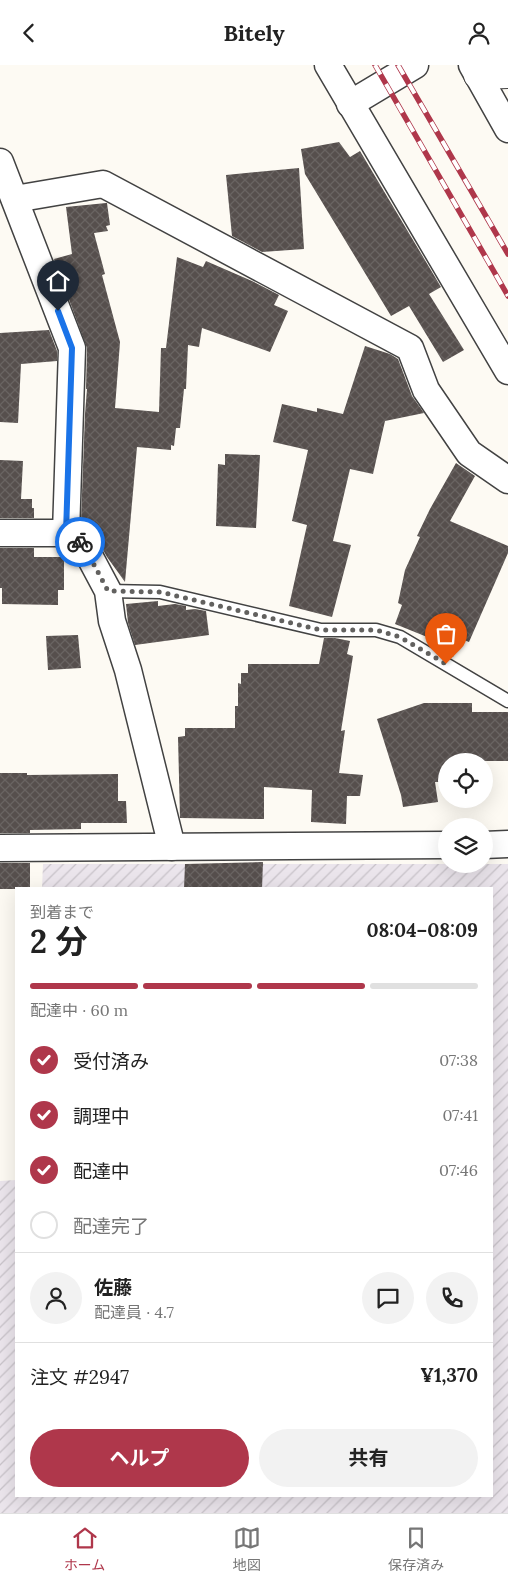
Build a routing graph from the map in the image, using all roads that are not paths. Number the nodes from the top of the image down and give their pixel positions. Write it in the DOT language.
graph roads {
  1 [pos="328,65"];
  2 [pos="415,65"];
  3 [pos="475,70"];
  4 [pos="508,74"];
  5 [pos="350,104"];
  6 [pos="508,129"];
  7 [pos="0,162"];
  8 [pos="8,191"];
  9 [pos="508,371"];
  10 [pos="508,480"];
  11 [pos="0,533"];
  12 [pos="66,533"];
  13 [pos="108,591"];
  14 [pos="508,701"];
  15 [pos="508,844"];
  16 [pos="438,845"];
  17 [pos="493,845"];
  18 [pos="172,847"];
  19 [pos="0,848"];
  1 -- 5 [label="street"];
  2 -- 5 [label="street"];
  3 -- 4 [label="street"];
  3 -- 6 [label="street"];
  5 -- 9 [label="street"];
  7 -- 8 [label="street"];
  8 -- 10 [label="street"];
  8 -- 12 [label="street"];
  11 -- 12 [label="street"];
  12 -- 13 [label="street"];
  13 -- 14 [label="lane"];
  13 -- 18 [label="street"];
  15 -- 17 [label="street"];
  16 -- 18 [label="street"];
  18 -- 19 [label="street"];
}
